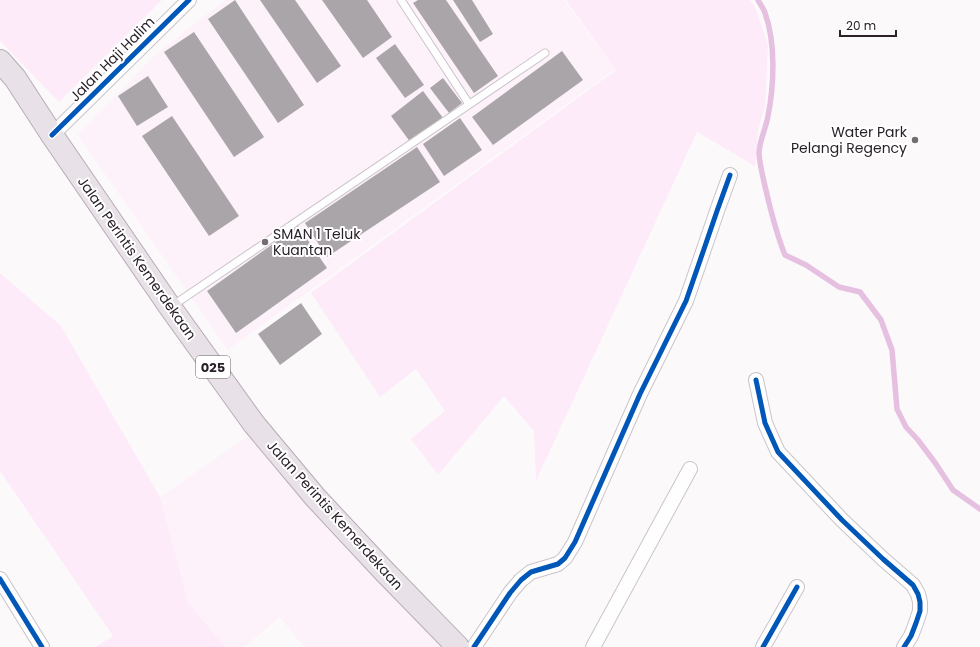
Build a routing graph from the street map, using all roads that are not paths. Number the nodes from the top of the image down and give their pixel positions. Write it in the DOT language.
graph roads {
  1 [pos="189,0"];
  2 [pos="401,0"];
  3 [pos="545,52"];
  4 [pos="0,60"];
  5 [pos="469,104"];
  6 [pos="52,135"];
  7 [pos="730,175"];
  8 [pos="170,307"];
  9 [pos="756,380"];
  10 [pos="690,468"];
  11 [pos="0,579"];
  12 [pos="797,587"];
  13 [pos="42,647"];
  14 [pos="458,647"];
  15 [pos="474,647"];
  16 [pos="593,647"];
  17 [pos="763,647"];
  18 [pos="904,647"];
  1 -- 6 [label="street, Jalan Haji Halim"];
  2 -- 5 [label="lane"];
  3 -- 5 [label="lane"];
  4 -- 6 [label="highway, Jalan Perintis Kemerdekaan / 025"];
  5 -- 8 [label="lane"];
  6 -- 8 [label="highway, Jalan Perintis Kemerdekaan / 025"];
  7 -- 15 [label="street"];
  8 -- 14 [label="highway, Jalan Perintis Kemerdekaan / 025"];
  9 -- 18 [label="street"];
  10 -- 16 [label="street"];
  11 -- 13 [label="street"];
  12 -- 17 [label="street"];
}
